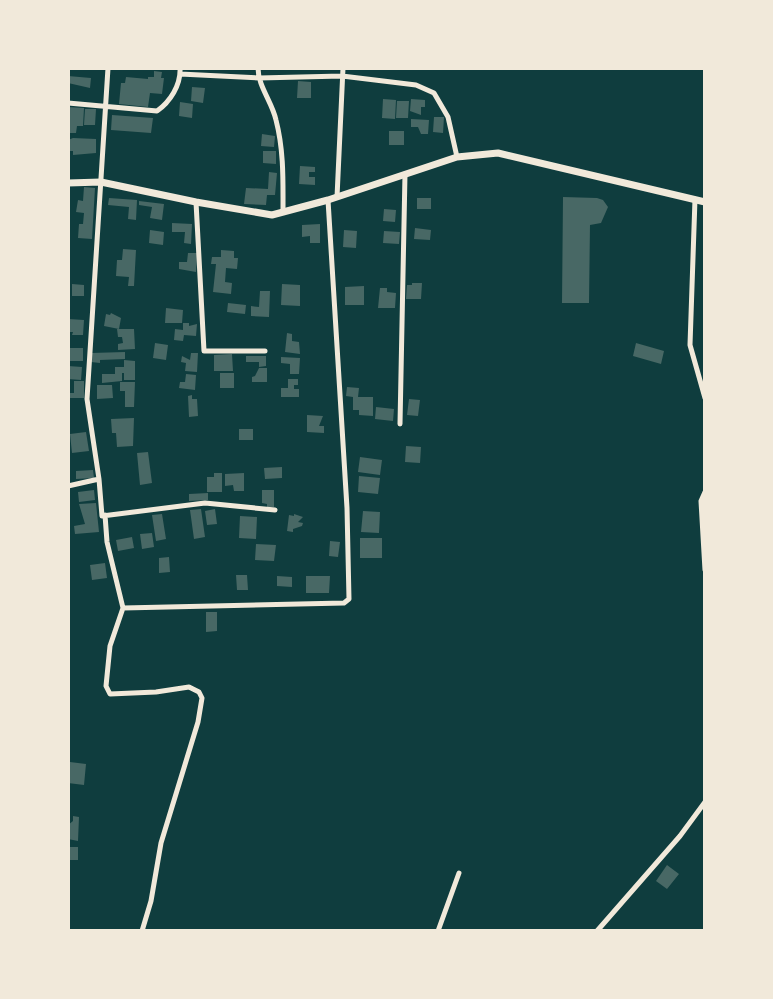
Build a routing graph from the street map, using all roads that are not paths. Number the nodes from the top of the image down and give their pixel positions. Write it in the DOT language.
graph roads {
  1 [pos="108,68"];
  2 [pos="258,68"];
  3 [pos="343,68"];
  4 [pos="180,71"];
  5 [pos="342,76"];
  6 [pos="259,78"];
  7 [pos="68,103"];
  8 [pos="106,108"];
  9 [pos="457,157"];
  10 [pos="405,174"];
  11 [pos="101,181"];
  12 [pos="68,183"];
  13 [pos="337,197"];
  14 [pos="328,200"];
  15 [pos="695,200"];
  16 [pos="196,202"];
  17 [pos="705,202"];
  18 [pos="283,212"];
  19 [pos="265,351"];
  20 [pos="705,398"];
  21 [pos="400,424"];
  22 [pos="99,479"];
  23 [pos="68,486"];
  24 [pos="705,492"];
  25 [pos="275,510"];
  26 [pos="105,515"];
  27 [pos="705,570"];
  28 [pos="123,608"];
  29 [pos="705,802"];
  30 [pos="459,873"];
  31 [pos="142,931"];
  32 [pos="438,931"];
  33 [pos="597,931"];
  1 -- 8 [label="street"];
  2 -- 6 [label="street"];
  3 -- 5 [label="street"];
  4 -- 6 [label="street"];
  4 -- 8 [label="street"];
  5 -- 6 [label="street"];
  5 -- 9 [label="street"];
  5 -- 13 [label="street"];
  6 -- 18 [label="street"];
  7 -- 8 [label="street"];
  8 -- 11 [label="street"];
  9 -- 10 [label="street"];
  9 -- 15 [label="street"];
  10 -- 13 [label="street"];
  10 -- 21 [label="street"];
  11 -- 12 [label="street"];
  11 -- 16 [label="street"];
  11 -- 22 [label="street"];
  13 -- 14 [label="street"];
  14 -- 18 [label="street"];
  14 -- 28 [label="street"];
  15 -- 17 [label="street"];
  15 -- 20 [label="street"];
  16 -- 18 [label="street"];
  16 -- 19 [label="street"];
  22 -- 23 [label="street"];
  22 -- 26 [label="street"];
  24 -- 27 [label="street"];
  25 -- 26 [label="street"];
  26 -- 28 [label="street"];
  28 -- 31 [label="street"];
  29 -- 33 [label="street"];
  30 -- 32 [label="street"];
}
